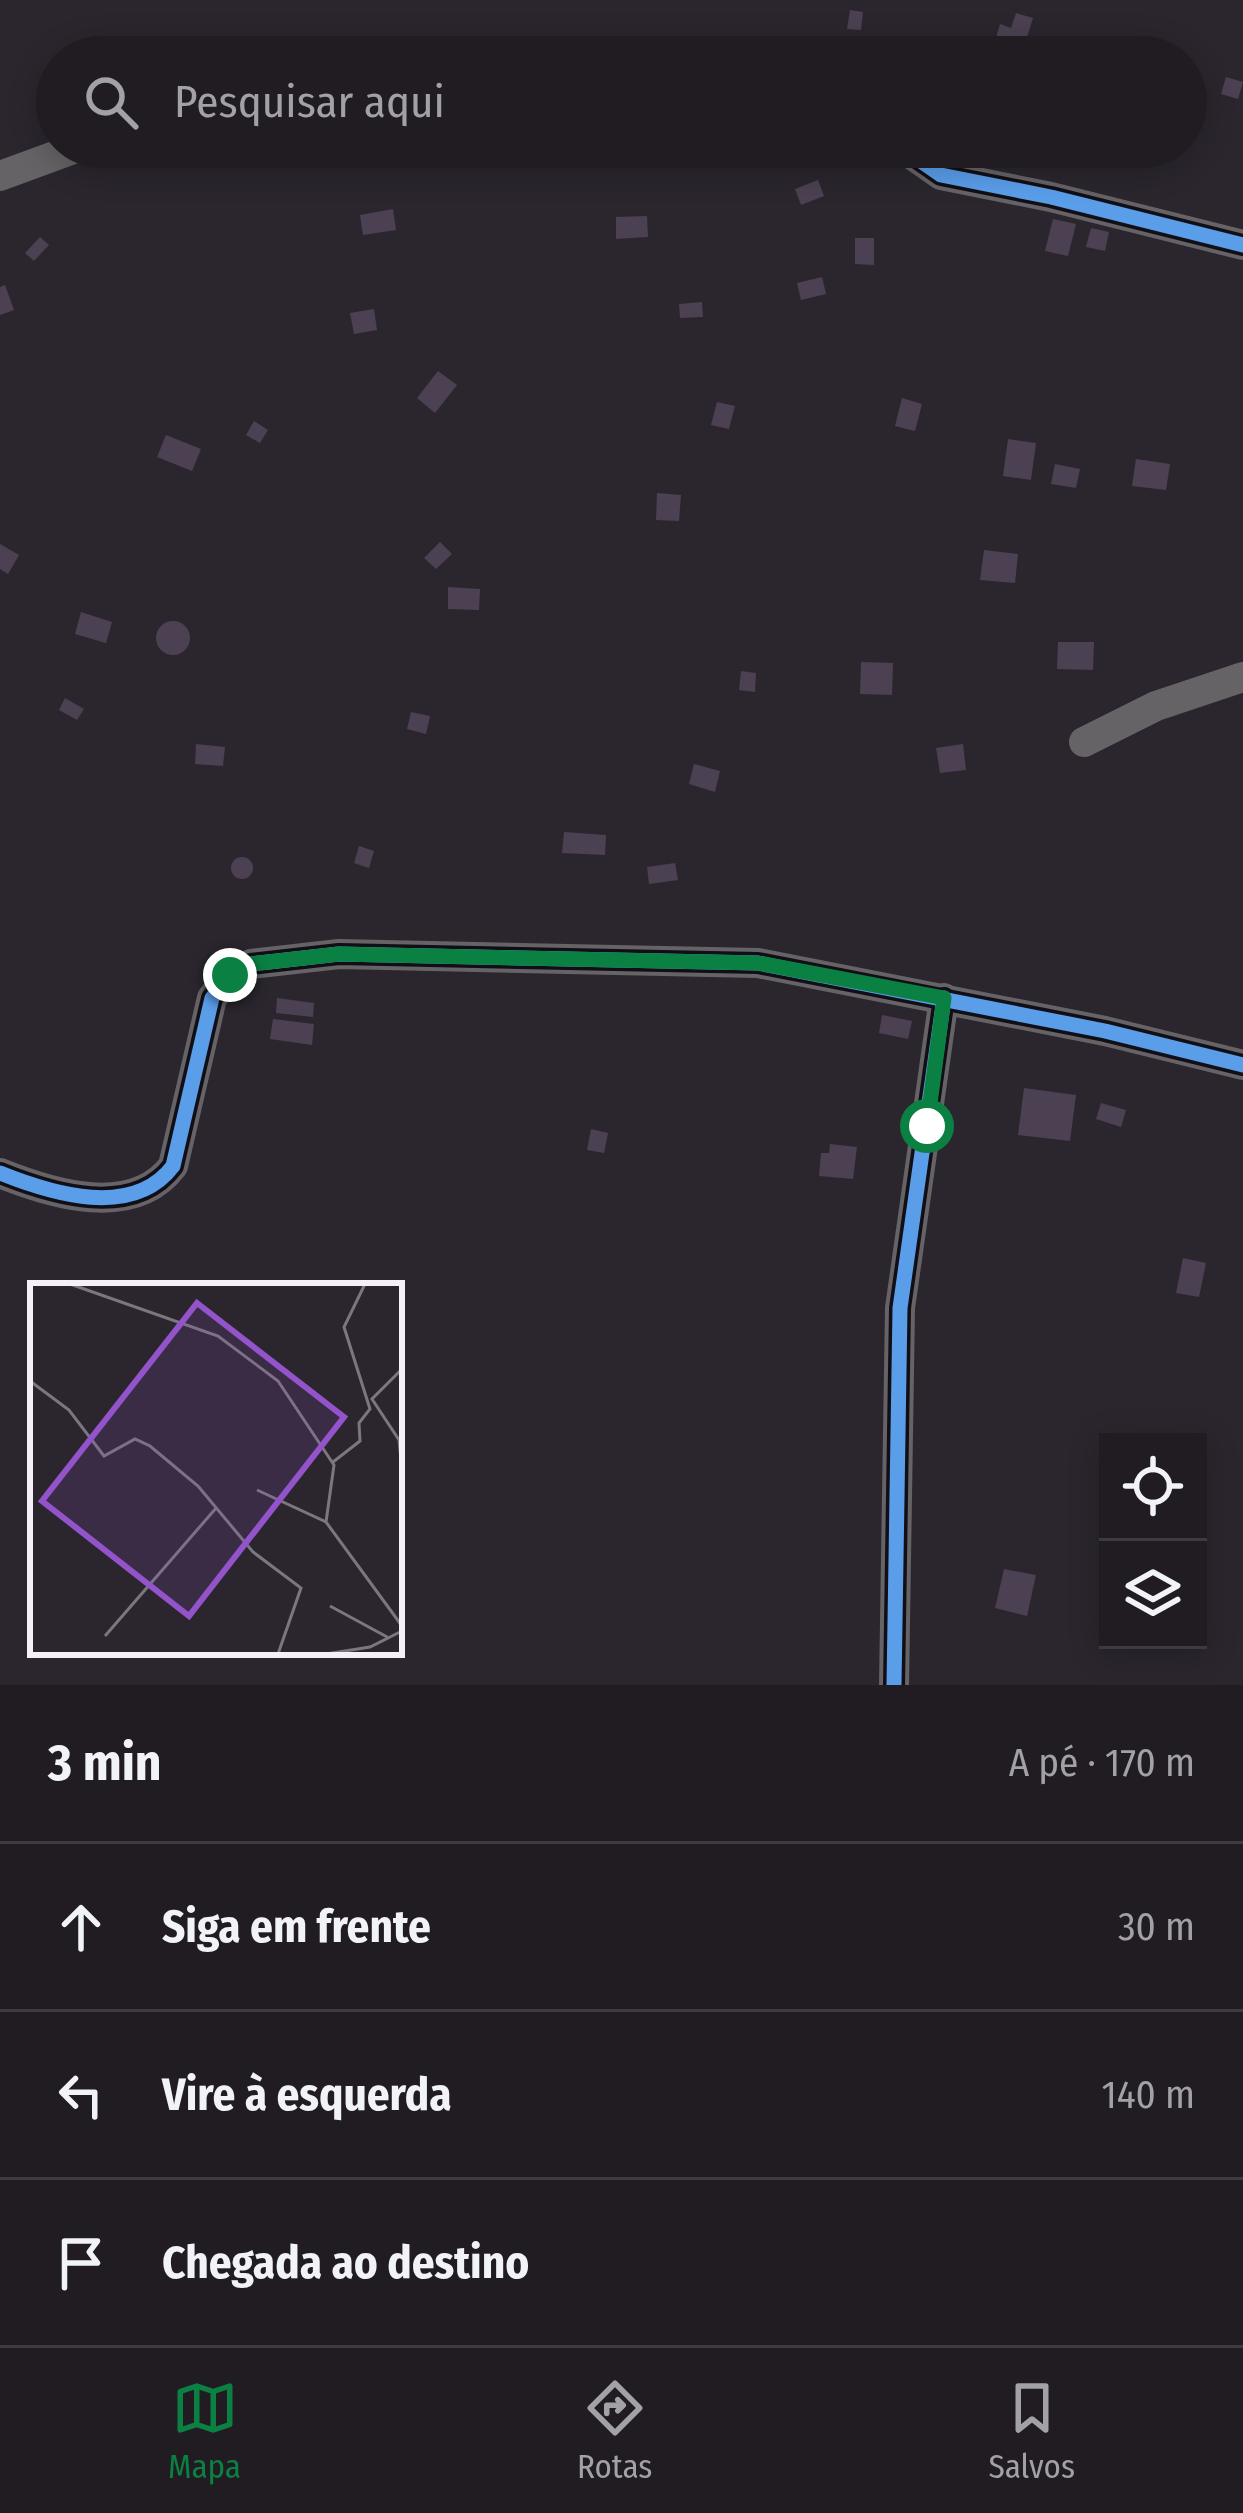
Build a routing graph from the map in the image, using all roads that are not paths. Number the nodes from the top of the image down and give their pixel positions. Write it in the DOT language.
graph roads {
  1 [pos="36,163"];
  2 [pos="931,168"];
  3 [pos="0,176"];
  4 [pos="1243,245"];
  5 [pos="1243,677"];
  6 [pos="1084,742"];
  7 [pos="944,998"];
  8 [pos="1243,1066"];
  9 [pos="0,1173"];
  10 [pos="894,1685"];
  1 -- 3 [label="street"];
  2 -- 4 [label="street"];
  5 -- 6 [label="street"];
  7 -- 8 [label="street"];
  7 -- 9 [label="street"];
  7 -- 10 [label="street"];
}
